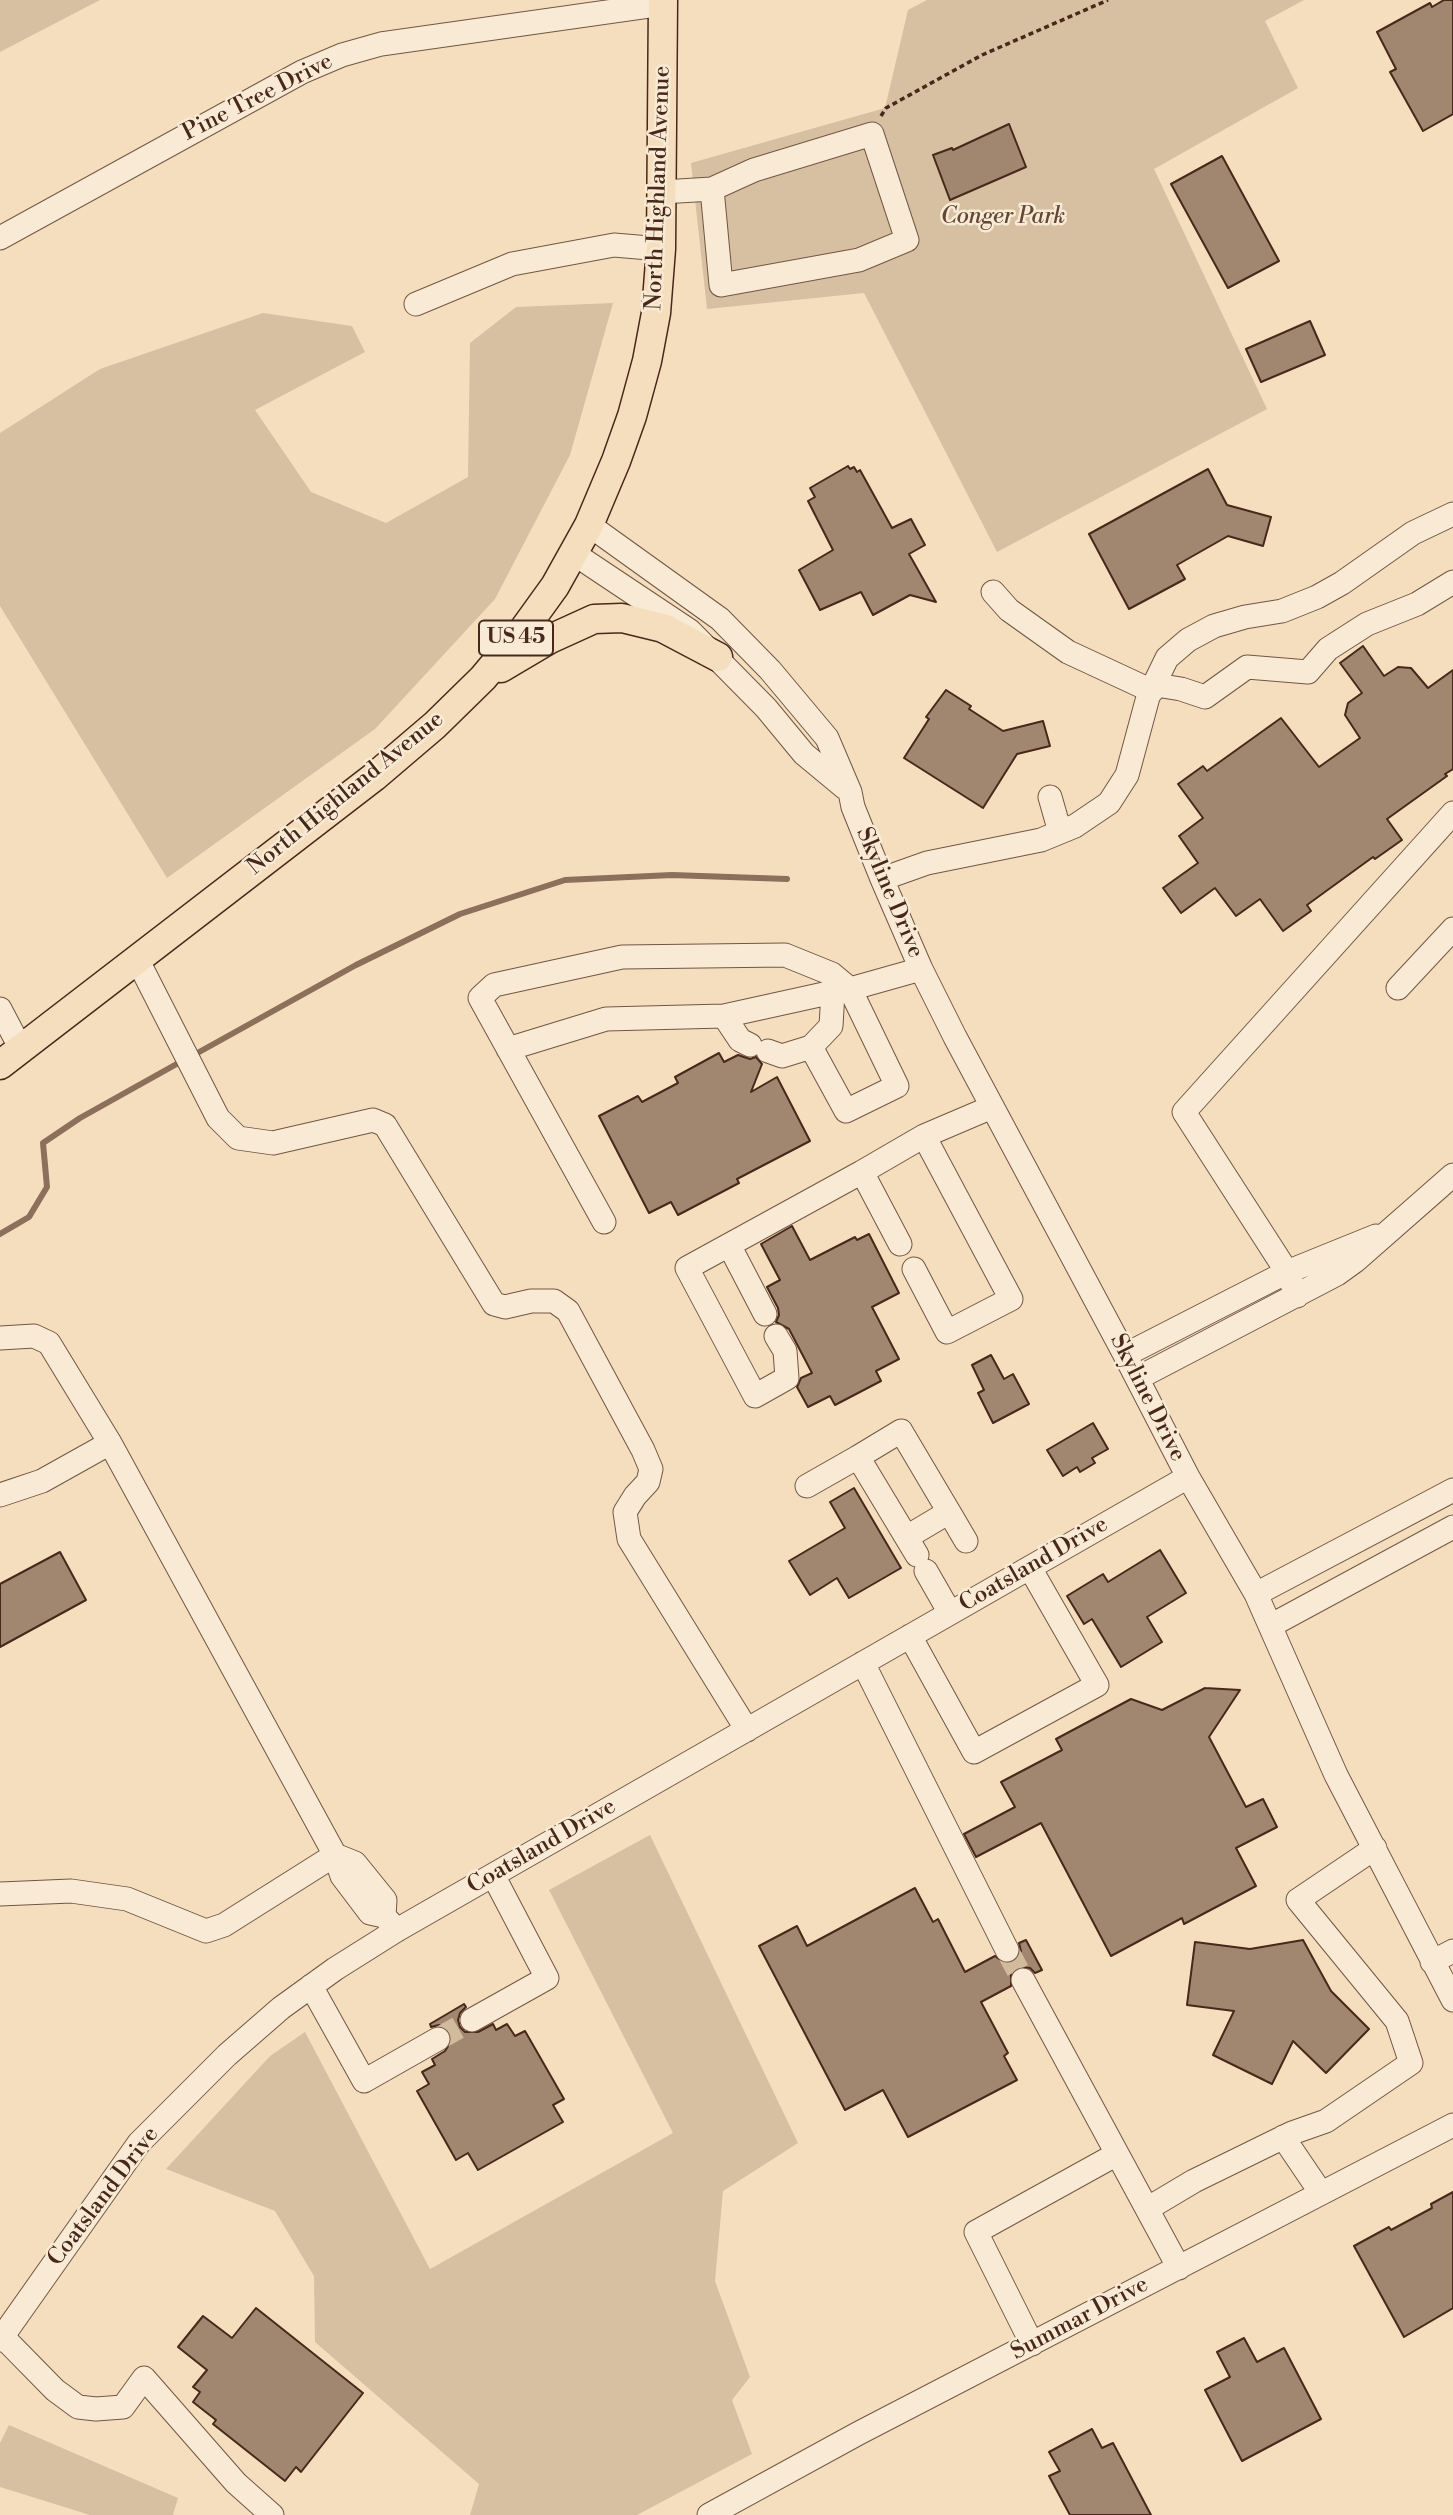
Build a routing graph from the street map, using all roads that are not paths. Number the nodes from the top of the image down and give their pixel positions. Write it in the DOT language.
graph roads {
  1 [pos="663,2"];
  2 [pos="712,189"];
  3 [pos="662,192"];
  4 [pos="0,238"];
  5 [pos="661,249"];
  6 [pos="416,304"];
  7 [pos="1453,514"];
  8 [pos="589,526"];
  9 [pos="573,553"];
  10 [pos="1453,582"];
  11 [pos="993,592"];
  12 [pos="718,657"];
  13 [pos="483,678"];
  14 [pos="1154,688"];
  15 [pos="850,792"];
  16 [pos="1050,797"];
  17 [pos="1453,813"];
  18 [pos="1060,832"];
  19 [pos="882,879"];
  20 [pos="1453,929"];
  21 [pos="137,959"];
  22 [pos="921,969"];
  23 [pos="1398,988"];
  24 [pos="842,991"];
  25 [pos="0,1009"];
  26 [pos="724,1016"];
  27 [pos="811,1047"];
  28 [pos="508,1049"];
  29 [pos="11,1057"];
  30 [pos="992,1107"];
  31 [pos="924,1136"];
  32 [pos="862,1172"];
  33 [pos="1453,1175"];
  34 [pos="604,1222"];
  35 [pos="1386,1233"];
  36 [pos="900,1244"];
  37 [pos="729,1245"];
  38 [pos="914,1269"];
  39 [pos="1287,1272"];
  40 [pos="1297,1296"];
  41 [pos="765,1314"];
  42 [pos="776,1336"];
  43 [pos="0,1338"];
  44 [pos="1125,1355"];
  45 [pos="1138,1378"];
  46 [pos="110,1443"];
  47 [pos="858,1457"];
  48 [pos="1188,1477"];
  49 [pos="807,1486"];
  50 [pos="1453,1490"];
  51 [pos="0,1495"];
  52 [pos="949,1512"];
  53 [pos="1453,1527"];
  54 [pos="966,1542"];
  55 [pos="916,1554"];
  56 [pos="1030,1568"];
  57 [pos="1255,1594"];
  58 [pos="950,1614"];
  59 [pos="1270,1626"];
  60 [pos="910,1636"];
  61 [pos="863,1663"];
  62 [pos="747,1730"];
  63 [pos="1375,1848"];
  64 [pos="335,1856"];
  65 [pos="493,1875"];
  66 [pos="0,1894"];
  67 [pos="391,1923"];
  68 [pos="1007,1950"];
  69 [pos="1453,1951"];
  70 [pos="1432,1962"];
  71 [pos="1023,1980"];
  72 [pos="311,1986"];
  73 [pos="1453,2000"];
  74 [pos="472,2020"];
  75 [pos="439,2039"];
  76 [pos="1453,2125"];
  77 [pos="1283,2137"];
  78 [pos="1117,2154"];
  79 [pos="1321,2193"];
  80 [pos="1147,2209"];
  81 [pos="1179,2268"];
  82 [pos="1,2338"];
  83 [pos="1032,2344"];
  84 [pos="272,2515"];
  85 [pos="709,2515"];
  1 -- 3 [label="main road, North Highland Avenue / US 45"];
  1 -- 4 [label="street, Pine Tree Drive"];
  2 -- 2 [label="street"];
  2 -- 3 [label="street"];
  3 -- 5 [label="main road, North Highland Avenue / US 45"];
  5 -- 6 [label="street"];
  5 -- 8 [label="main road, North Highland Avenue / US 45"];
  7 -- 14 [label="street"];
  8 -- 9 [label="main road, North Highland Avenue / US 45"];
  8 -- 15 [label="street, Skyline Drive"];
  9 -- 12 [label="street"];
  9 -- 13 [label="main road, North Highland Avenue / US 45"];
  10 -- 14 [label="street"];
  11 -- 14 [label="street"];
  12 -- 13 [label="main road"];
  12 -- 15 [label="street"];
  13 -- 21 [label="main road, North Highland Avenue / US 45"];
  14 -- 18 [label="street"];
  15 -- 19 [label="street, Skyline Drive"];
  16 -- 18 [label="street"];
  17 -- 39 [label="street"];
  18 -- 19 [label="street"];
  19 -- 22 [label="street, Skyline Drive"];
  20 -- 23 [label="street"];
  21 -- 29 [label="main road, North Highland Avenue / US 45"];
  21 -- 62 [label="street"];
  22 -- 24 [label="street"];
  22 -- 30 [label="street, Skyline Drive"];
  24 -- 26 [label="street"];
  24 -- 27 [label="street"];
  24 -- 27 [label="street"];
  24 -- 28 [label="street"];
  25 -- 29 [label="street"];
  26 -- 27 [label="street"];
  26 -- 28 [label="street"];
  28 -- 34 [label="street"];
  30 -- 31 [label="street"];
  30 -- 44 [label="street, Skyline Drive"];
  31 -- 32 [label="street"];
  31 -- 38 [label="street"];
  32 -- 36 [label="street"];
  32 -- 37 [label="street"];
  33 -- 35 [label="street"];
  35 -- 39 [label="street"];
  35 -- 40 [label="street"];
  37 -- 41 [label="street"];
  37 -- 42 [label="street"];
  39 -- 40 [label="street"];
  39 -- 44 [label="street"];
  40 -- 45 [label="street"];
  43 -- 46 [label="street"];
  44 -- 45 [label="street, Skyline Drive"];
  45 -- 48 [label="street, Skyline Drive"];
  46 -- 51 [label="street"];
  46 -- 64 [label="street"];
  47 -- 49 [label="street"];
  47 -- 52 [label="street"];
  47 -- 55 [label="street"];
  48 -- 56 [label="street, Coatsland Drive"];
  48 -- 57 [label="street, Skyline Drive"];
  50 -- 57 [label="street"];
  52 -- 54 [label="street"];
  52 -- 55 [label="street"];
  53 -- 59 [label="street"];
  55 -- 58 [label="street"];
  56 -- 58 [label="street, Coatsland Drive"];
  56 -- 60 [label="street"];
  57 -- 59 [label="street, Skyline Drive"];
  58 -- 60 [label="street, Coatsland Drive"];
  59 -- 63 [label="street, Skyline Drive"];
  60 -- 61 [label="street, Coatsland Drive"];
  61 -- 62 [label="street, Coatsland Drive"];
  61 -- 68 [label="street"];
  62 -- 65 [label="street, Coatsland Drive"];
  63 -- 70 [label="street, Skyline Drive"];
  63 -- 77 [label="street"];
  64 -- 66 [label="street"];
  64 -- 67 [label="street"];
  65 -- 67 [label="street, Coatsland Drive"];
  65 -- 74 [label="street"];
  67 -- 72 [label="street, Coatsland Drive"];
  69 -- 70 [label="street"];
  70 -- 73 [label="street, Skyline Drive"];
  71 -- 78 [label="street"];
  72 -- 75 [label="street"];
  72 -- 82 [label="street, Coatsland Drive"];
  76 -- 79 [label="street, Summar Drive"];
  77 -- 79 [label="street"];
  77 -- 80 [label="street"];
  78 -- 80 [label="street"];
  78 -- 83 [label="street"];
  79 -- 81 [label="street, Summar Drive"];
  80 -- 81 [label="street"];
  81 -- 83 [label="street, Summar Drive"];
  82 -- 84 [label="street"];
  83 -- 85 [label="street, Summar Drive"];
}
